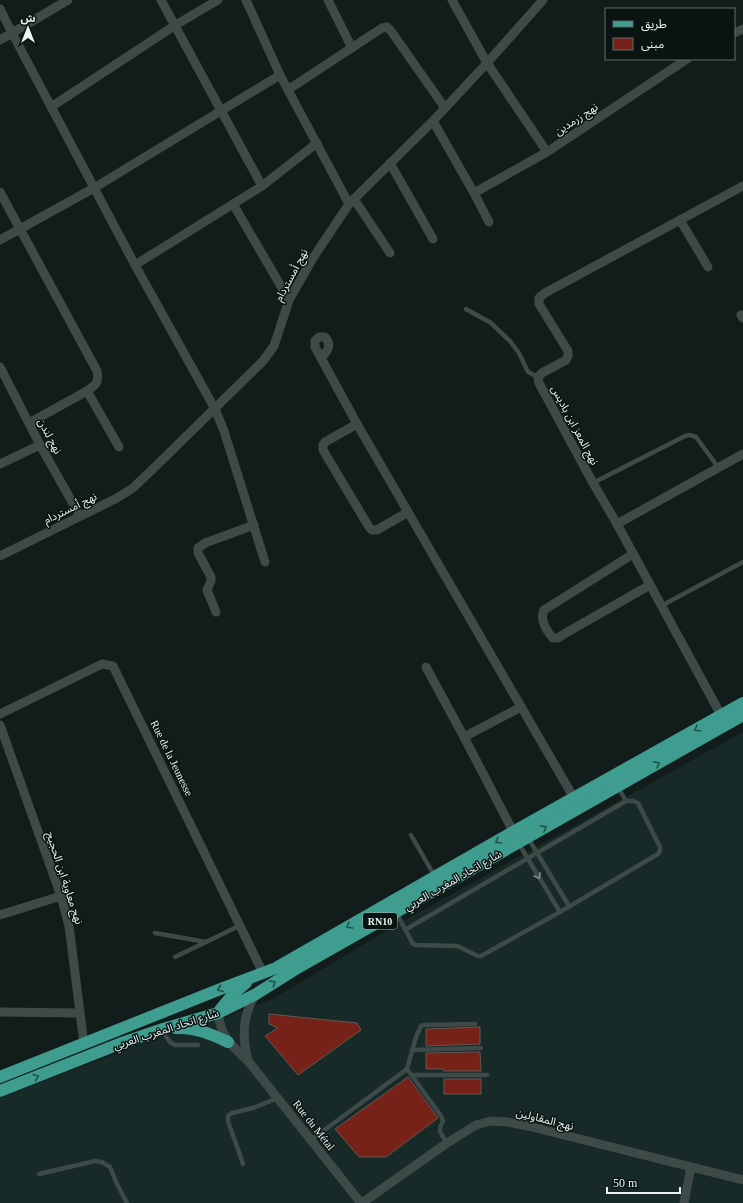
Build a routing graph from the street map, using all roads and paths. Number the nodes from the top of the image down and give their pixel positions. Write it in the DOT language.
graph roads {
  1 [pos="68,0"];
  2 [pos="161,0"];
  3 [pos="218,0"];
  4 [pos="246,0"];
  5 [pos="328,0"];
  6 [pos="452,0"];
  7 [pos="543,0"];
  8 [pos="0,9"];
  9 [pos="174,26"];
  10 [pos="12,33"];
  11 [pos="0,40"];
  12 [pos="352,48"];
  13 [pos="685,60"];
  14 [pos="487,63"];
  15 [pos="280,74"];
  16 [pos="289,89"];
  17 [pos="51,108"];
  18 [pos="445,108"];
  19 [pos="221,111"];
  20 [pos="433,121"];
  21 [pos="317,143"];
  22 [pos="547,152"];
  23 [pos="390,163"];
  24 [pos="262,186"];
  25 [pos="743,186"];
  26 [pos="94,188"];
  27 [pos="0,192"];
  28 [pos="474,193"];
  29 [pos="351,202"];
  30 [pos="234,204"];
  31 [pos="680,220"];
  32 [pos="489,222"];
  33 [pos="20,230"];
  34 [pos="434,239"];
  35 [pos="0,240"];
  36 [pos="390,253"];
  37 [pos="135,265"];
  38 [pos="708,267"];
  39 [pos="289,300"];
  40 [pos="466,308"];
  41 [pos="321,358"];
  42 [pos="0,367"];
  43 [pos="538,377"];
  44 [pos="3,380"];
  45 [pos="87,391"];
  46 [pos="215,409"];
  47 [pos="29,422"];
  48 [pos="357,424"];
  49 [pos="40,445"];
  50 [pos="119,447"];
  51 [pos="743,454"];
  52 [pos="0,464"];
  53 [pos="718,467"];
  54 [pos="593,483"];
  55 [pos="408,512"];
  56 [pos="80,516"];
  57 [pos="254,524"];
  58 [pos="617,524"];
  59 [pos="633,554"];
  60 [pos="0,556"];
  61 [pos="265,562"];
  62 [pos="743,562"];
  63 [pos="650,585"];
  64 [pos="661,606"];
  65 [pos="216,612"];
  66 [pos="426,667"];
  67 [pos="743,702"];
  68 [pos="521,707"];
  69 [pos="0,714"];
  70 [pos="721,715"];
  71 [pos="743,715"];
  72 [pos="0,725"];
  73 [pos="464,737"];
  74 [pos="618,786"];
  75 [pos="574,798"];
  76 [pos="626,801"];
  77 [pos="411,835"];
  78 [pos="520,837"];
  79 [pos="538,854"];
  80 [pos="528,859"];
  81 [pos="435,877"];
  82 [pos="60,896"];
  83 [pos="569,906"];
  84 [pos="396,912"];
  85 [pos="560,912"];
  86 [pos="0,915"];
  87 [pos="240,926"];
  88 [pos="405,930"];
  89 [pos="155,933"];
  90 [pos="206,942"];
  91 [pos="175,958"];
  92 [pos="263,973"];
  93 [pos="256,994"];
  94 [pos="0,1012"];
  95 [pos="80,1013"];
  96 [pos="218,1013"];
  97 [pos="475,1024"];
  98 [pos="162,1029"];
  99 [pos="228,1042"];
  100 [pos="84,1044"];
  101 [pos="198,1045"];
  102 [pos="481,1048"];
  103 [pos="412,1050"];
  104 [pos="248,1061"];
  105 [pos="407,1069"];
  106 [pos="413,1075"];
  107 [pos="487,1075"];
  108 [pos="0,1077"];
  109 [pos="0,1091"];
  110 [pos="278,1098"];
  111 [pos="311,1140"];
  112 [pos="447,1143"];
  113 [pos="243,1164"];
  114 [pos="691,1167"];
  115 [pos="39,1174"];
  116 [pos="743,1180"];
  117 [pos="127,1203"];
  118 [pos="361,1203"];
  119 [pos="684,1203"];
  1 -- 10 [label="street"];
  2 -- 9 [label="street"];
  3 -- 9 [label="street"];
  4 -- 15 [label="street"];
  5 -- 12 [label="street"];
  6 -- 14 [label="street"];
  7 -- 14 [label="street, نهج أمستردام"];
  8 -- 10 [label="street"];
  9 -- 17 [label="street"];
  9 -- 19 [label="street"];
  10 -- 11 [label="street"];
  10 -- 17 [label="street"];
  12 -- 16 [label="street"];
  12 -- 18 [label="street"];
  13 -- 22 [label="street, نهج زرمدين"];
  14 -- 18 [label="street, نهج أمستردام"];
  14 -- 22 [label="street"];
  15 -- 16 [label="street"];
  15 -- 19 [label="street"];
  16 -- 21 [label="street"];
  17 -- 26 [label="street"];
  18 -- 20 [label="street, نهج أمستردام"];
  19 -- 24 [label="street"];
  19 -- 26 [label="street"];
  20 -- 23 [label="street, نهج أمستردام"];
  20 -- 28 [label="street"];
  21 -- 24 [label="street"];
  21 -- 29 [label="street"];
  22 -- 28 [label="street, نهج زرمدين"];
  23 -- 29 [label="street, نهج أمستردام"];
  23 -- 34 [label="street"];
  24 -- 30 [label="street"];
  25 -- 31 [label="street, نهج المعز ابن باديس"];
  26 -- 33 [label="street"];
  26 -- 37 [label="street"];
  27 -- 33 [label="street"];
  28 -- 32 [label="street"];
  29 -- 36 [label="street"];
  29 -- 39 [label="street, نهج أمستردام"];
  30 -- 37 [label="street"];
  30 -- 39 [label="street"];
  31 -- 38 [label="street"];
  31 -- 43 [label="street, نهج المعز ابن باديس"];
  33 -- 35 [label="street"];
  33 -- 45 [label="street"];
  37 -- 46 [label="street"];
  39 -- 46 [label="street, نهج أمستردام"];
  40 -- 43 [label="lane"];
  41 -- 48 [label="street"];
  42 -- 44 [label="street, نهج لندن"];
  43 -- 54 [label="street, نهج المعز ابن باديس"];
  44 -- 47 [label="street, نهج لندن"];
  45 -- 47 [label="street"];
  45 -- 50 [label="street"];
  46 -- 56 [label="street, نهج أمستردام"];
  46 -- 57 [label="street"];
  47 -- 49 [label="street, نهج لندن"];
  48 -- 55 [label="street"];
  48 -- 55 [label="street"];
  49 -- 52 [label="street"];
  49 -- 56 [label="street, نهج لندن"];
  51 -- 53 [label="street"];
  53 -- 54 [label="lane"];
  53 -- 58 [label="street"];
  54 -- 58 [label="street, نهج المعز ابن باديس"];
  55 -- 68 [label="street"];
  56 -- 60 [label="street, نهج أمستردام"];
  57 -- 61 [label="street"];
  57 -- 65 [label="street"];
  58 -- 59 [label="street, نهج المعز ابن باديس"];
  59 -- 63 [label="street, نهج المعز ابن باديس"];
  59 -- 63 [label="street"];
  62 -- 64 [label="lane"];
  63 -- 64 [label="street, نهج المعز ابن باديس"];
  64 -- 70 [label="street, نهج المعز ابن باديس"];
  66 -- 73 [label="street"];
  67 -- 70 [label="main road, شارع اتحاد المغرب العربي / RN10"];
  68 -- 73 [label="street"];
  68 -- 75 [label="street"];
  69 -- 87 [label="street, Rue de la Jeunesse"];
  70 -- 75 [label="main road, شارع اتحاد المغرب العربي / RN10, one-way"];
  74 -- 71 [label="main road, شارع اتحاد المغرب العربي / RN10, one-way"];
  72 -- 82 [label="street, نهج معاوية ابن الحجيج"];
  73 -- 78 [label="street"];
  74 -- 76 [label="lane"];
  78 -- 74 [label="main road, شارع اتحاد المغرب العربي / RN10, one-way"];
  75 -- 78 [label="main road, شارع اتحاد المغرب العربي / RN10"];
  76 -- 79 [label="lane"];
  76 -- 83 [label="lane"];
  77 -- 81 [label="lane"];
  78 -- 79 [label="lane"];
  78 -- 80 [label="lane"];
  78 -- 81 [label="main road, شارع اتحاد المغرب العربي / RN10, one-way"];
  78 -- 84 [label="main road, شارع اتحاد المغرب العربي / RN10"];
  79 -- 80 [label="lane"];
  79 -- 83 [label="lane"];
  80 -- 85 [label="lane, one-way"];
  80 -- 88 [label="lane"];
  81 -- 92 [label="main road, شارع اتحاد المغرب العربي / RN10, one-way"];
  82 -- 86 [label="street"];
  82 -- 95 [label="street, نهج معاوية ابن الحجيج"];
  83 -- 85 [label="lane"];
  84 -- 88 [label="lane"];
  93 -- 84 [label="main road, شارع اتحاد المغرب العربي / RN10, one-way"];
  85 -- 88 [label="lane"];
  87 -- 90 [label="lane"];
  87 -- 92 [label="street, Rue de la Jeunesse"];
  89 -- 90 [label="lane"];
  90 -- 91 [label="lane"];
  92 -- 96 [label="main road"];
  92 -- 100 [label="main road, شارع اتحاد المغرب العربي / RN10, one-way"];
  93 -- 96 [label="main road, شارع اتحاد المغرب العربي / RN10"];
  93 -- 104 [label="street, Rue du Métal"];
  94 -- 95 [label="street"];
  95 -- 100 [label="street, نهج معاوية ابن الحجيج"];
  96 -- 98 [label="main road, شارع اتحاد المغرب العربي / RN10"];
  96 -- 99 [label="street, Rue du Métal"];
  97 -- 103 [label="lane"];
  98 -- 99 [label="main road"];
  98 -- 101 [label="lane"];
  109 -- 98 [label="main road, شارع اتحاد المغرب العربي / RN10, one-way"];
  99 -- 104 [label="street, Rue du Métal"];
  100 -- 108 [label="main road, شارع اتحاد المغرب العربي / RN10"];
  102 -- 103 [label="lane"];
  103 -- 105 [label="lane"];
  104 -- 110 [label="street, Rue du Métal"];
  105 -- 106 [label="lane"];
  105 -- 111 [label="lane"];
  106 -- 107 [label="lane"];
  106 -- 112 [label="lane"];
  110 -- 111 [label="street, Rue du Métal"];
  110 -- 113 [label="lane"];
  111 -- 118 [label="street, Rue du Métal"];
  112 -- 114 [label="street, نهج المقاولين"];
  112 -- 118 [label="street, نهج المقاولين"];
  114 -- 116 [label="street, نهج المقاولين"];
  114 -- 119 [label="street"];
  115 -- 117 [label="lane"];
}
